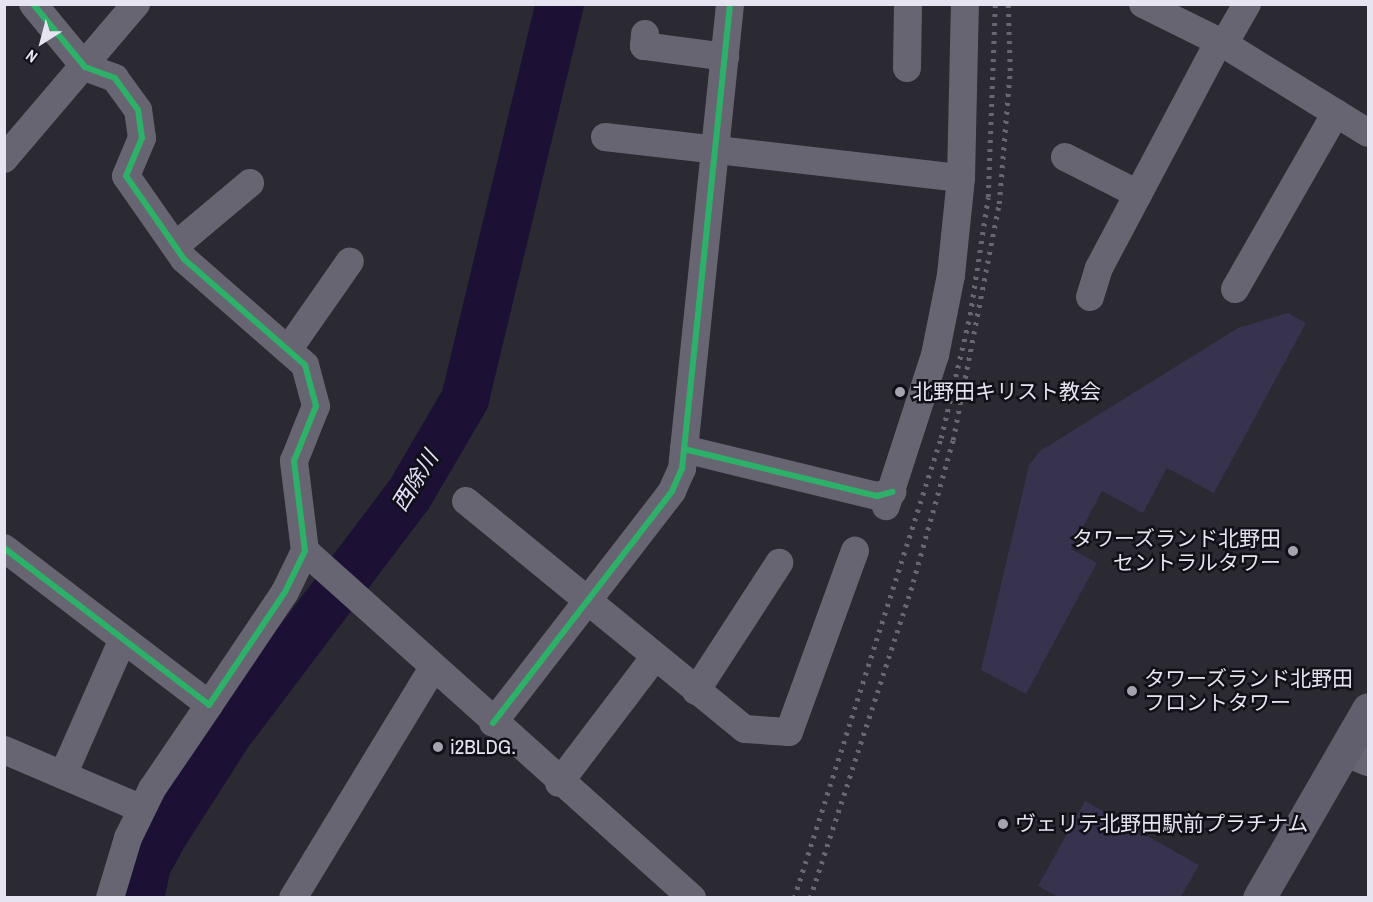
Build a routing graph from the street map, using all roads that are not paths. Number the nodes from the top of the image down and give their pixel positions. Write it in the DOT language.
graph roads {
  1 [pos="33,4"];
  2 [pos="136,4"];
  3 [pos="730,4"];
  4 [pos="908,4"];
  5 [pos="965,4"];
  6 [pos="1143,4"];
  7 [pos="1247,4"];
  8 [pos="645,34"];
  9 [pos="1221,43"];
  10 [pos="725,57"];
  11 [pos="85,67"];
  12 [pos="907,68"];
  13 [pos="1336,113"];
  14 [pos="1368,133"];
  15 [pos="605,137"];
  16 [pos="9,143"];
  17 [pos="716,147"];
  18 [pos="1065,157"];
  19 [pos="961,178"];
  20 [pos="250,183"];
  21 [pos="1138,194"];
  22 [pos="174,246"];
  23 [pos="350,261"];
  24 [pos="1235,289"];
  25 [pos="1090,297"];
  26 [pos="288,350"];
  27 [pos="684,449"];
  28 [pos="466,501"];
  29 [pos="4,548"];
  30 [pos="855,551"];
  31 [pos="310,555"];
  32 [pos="779,563"];
  33 [pos="586,601"];
  34 [pos="122,641"];
  35 [pos="654,658"];
  36 [pos="432,669"];
  37 [pos="696,691"];
  38 [pos="209,706"];
  39 [pos="1368,709"];
  40 [pos="493,723"];
  41 [pos="4,750"];
  42 [pos="1356,757"];
  43 [pos="63,775"];
  44 [pos="559,783"];
  45 [pos="142,809"];
  46 [pos="110,897"];
  47 [pos="293,897"];
  48 [pos="692,897"];
  49 [pos="1259,897"];
  1 -- 11 [label="street"];
  2 -- 11 [label="street"];
  3 -- 10 [label="street"];
  4 -- 12 [label="street"];
  5 -- 19 [label="street"];
  6 -- 9 [label="street"];
  7 -- 9 [label="street"];
  8 -- 10 [label="street"];
  9 -- 13 [label="street"];
  9 -- 21 [label="street"];
  10 -- 17 [label="street"];
  11 -- 16 [label="street"];
  11 -- 22 [label="street"];
  13 -- 14 [label="street"];
  13 -- 24 [label="street"];
  15 -- 17 [label="street"];
  17 -- 19 [label="street"];
  17 -- 27 [label="street"];
  18 -- 21 [label="street"];
  19 -- 27 [label="street"];
  20 -- 22 [label="street"];
  21 -- 25 [label="street"];
  22 -- 26 [label="street"];
  23 -- 26 [label="street"];
  26 -- 31 [label="street"];
  27 -- 33 [label="street"];
  28 -- 33 [label="street"];
  29 -- 34 [label="street"];
  30 -- 37 [label="street"];
  31 -- 36 [label="street"];
  31 -- 38 [label="street"];
  32 -- 37 [label="street"];
  33 -- 35 [label="street"];
  33 -- 40 [label="street"];
  34 -- 38 [label="street"];
  34 -- 43 [label="street"];
  35 -- 37 [label="street"];
  35 -- 44 [label="street"];
  36 -- 40 [label="street"];
  36 -- 47 [label="street"];
  38 -- 45 [label="street"];
  39 -- 42 [label="street"];
  40 -- 44 [label="street"];
  41 -- 43 [label="street"];
  42 -- 49 [label="street"];
  43 -- 45 [label="street"];
  44 -- 48 [label="street"];
  45 -- 46 [label="street"];
}
